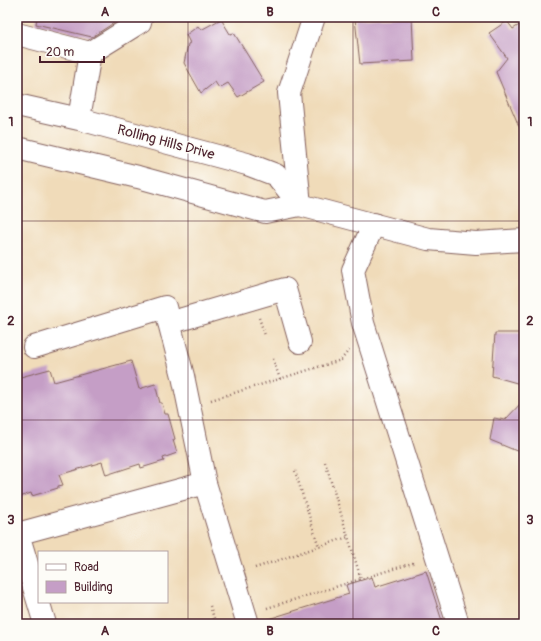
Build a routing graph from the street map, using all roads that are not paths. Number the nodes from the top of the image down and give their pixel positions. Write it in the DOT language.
graph roads {
  1 [pos="141,17"];
  2 [pos="314,17"];
  3 [pos="17,34"];
  4 [pos="90,52"];
  5 [pos="17,105"];
  6 [pos="79,119"];
  7 [pos="17,148"];
  8 [pos="300,205"];
  9 [pos="374,224"];
  10 [pos="524,240"];
  11 [pos="169,323"];
  12 [pos="300,342"];
  13 [pos="34,347"];
  14 [pos="205,483"];
  15 [pos="18,534"];
  16 [pos="26,595"];
  17 [pos="45,624"];
  18 [pos="248,624"];
  19 [pos="458,624"];
  1 -- 4 [label="street"];
  2 -- 8 [label="street"];
  3 -- 4 [label="street"];
  4 -- 6 [label="street"];
  5 -- 6 [label="street, Rolling Hills Drive"];
  6 -- 8 [label="street, Rolling Hills Drive"];
  7 -- 8 [label="street"];
  8 -- 9 [label="street"];
  9 -- 10 [label="street"];
  9 -- 19 [label="street"];
  11 -- 12 [label="street"];
  11 -- 13 [label="street"];
  11 -- 14 [label="street"];
  14 -- 15 [label="street"];
  14 -- 18 [label="street"];
  15 -- 16 [label="street"];
  16 -- 17 [label="street"];
}
